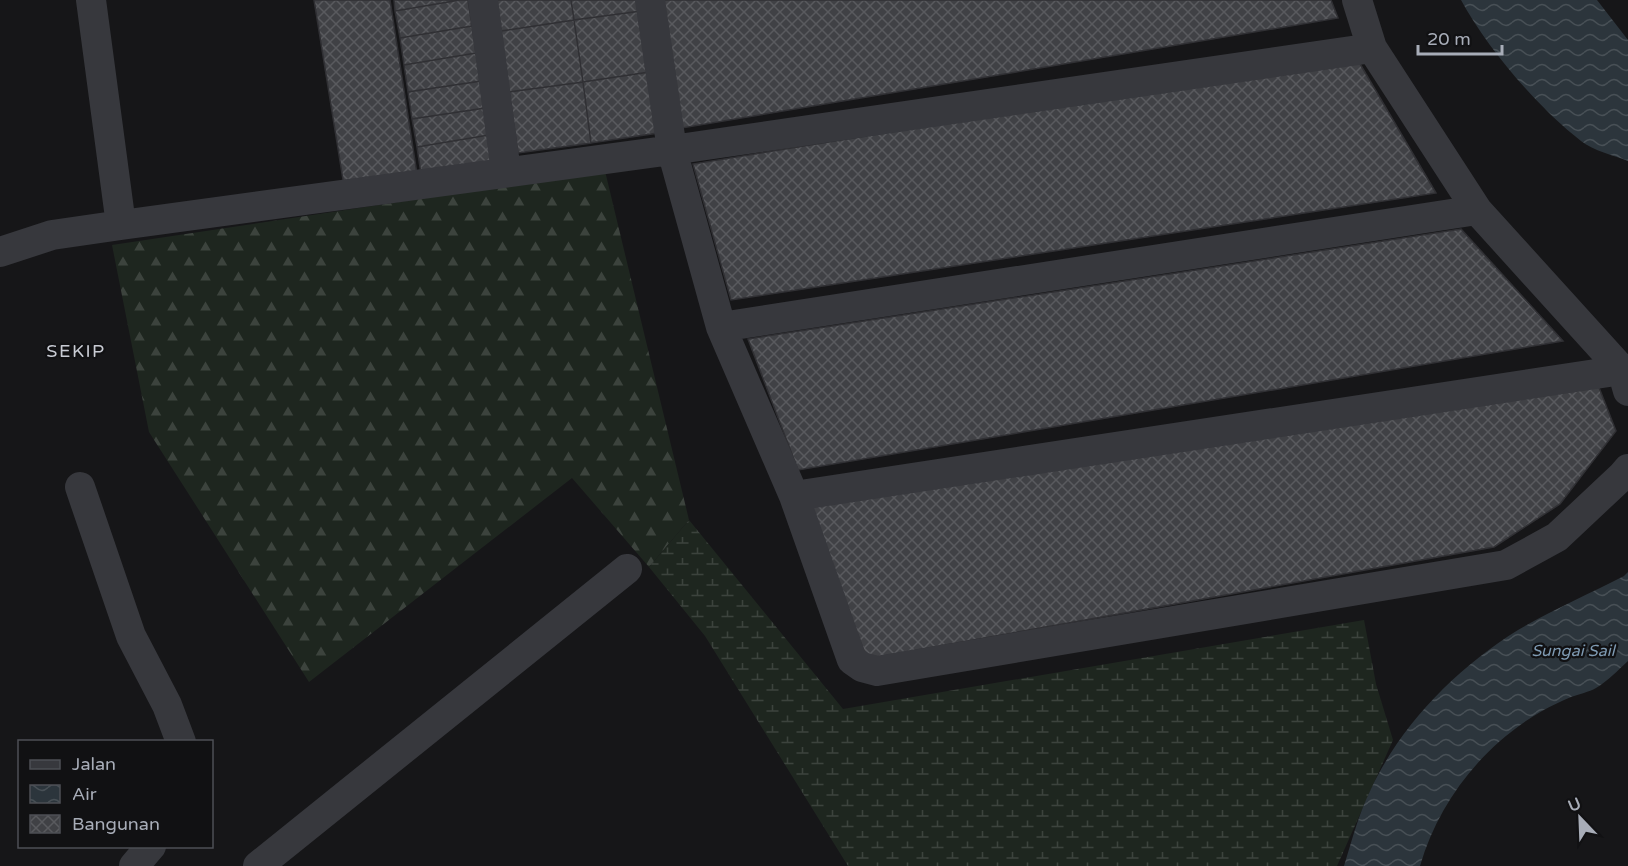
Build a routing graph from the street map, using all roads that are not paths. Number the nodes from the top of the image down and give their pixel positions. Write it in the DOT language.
graph roads {
  1 [pos="91,0"];
  2 [pos="483,0"];
  3 [pos="650,0"];
  4 [pos="1357,0"];
  5 [pos="1372,48"];
  6 [pos="672,150"];
  7 [pos="507,172"];
  8 [pos="1477,210"];
  9 [pos="121,225"];
  10 [pos="0,252"];
  11 [pos="721,327"];
  12 [pos="1625,380"];
  13 [pos="1628,469"];
  14 [pos="80,487"];
  15 [pos="794,496"];
  16 [pos="627,569"];
  17 [pos="181,740"];
  18 [pos="150,848"];
  19 [pos="134,866"];
  20 [pos="258,866"];
  1 -- 9 [label="street"];
  2 -- 7 [label="street"];
  3 -- 6 [label="street"];
  4 -- 5 [label="street"];
  5 -- 6 [label="street"];
  5 -- 8 [label="street"];
  6 -- 7 [label="street"];
  6 -- 11 [label="street"];
  7 -- 9 [label="street"];
  8 -- 11 [label="street"];
  8 -- 12 [label="street"];
  9 -- 10 [label="street"];
  11 -- 15 [label="street"];
  12 -- 15 [label="street"];
  13 -- 15 [label="street"];
  14 -- 17 [label="street"];
  16 -- 20 [label="street"];
  18 -- 19 [label="street"];
}
